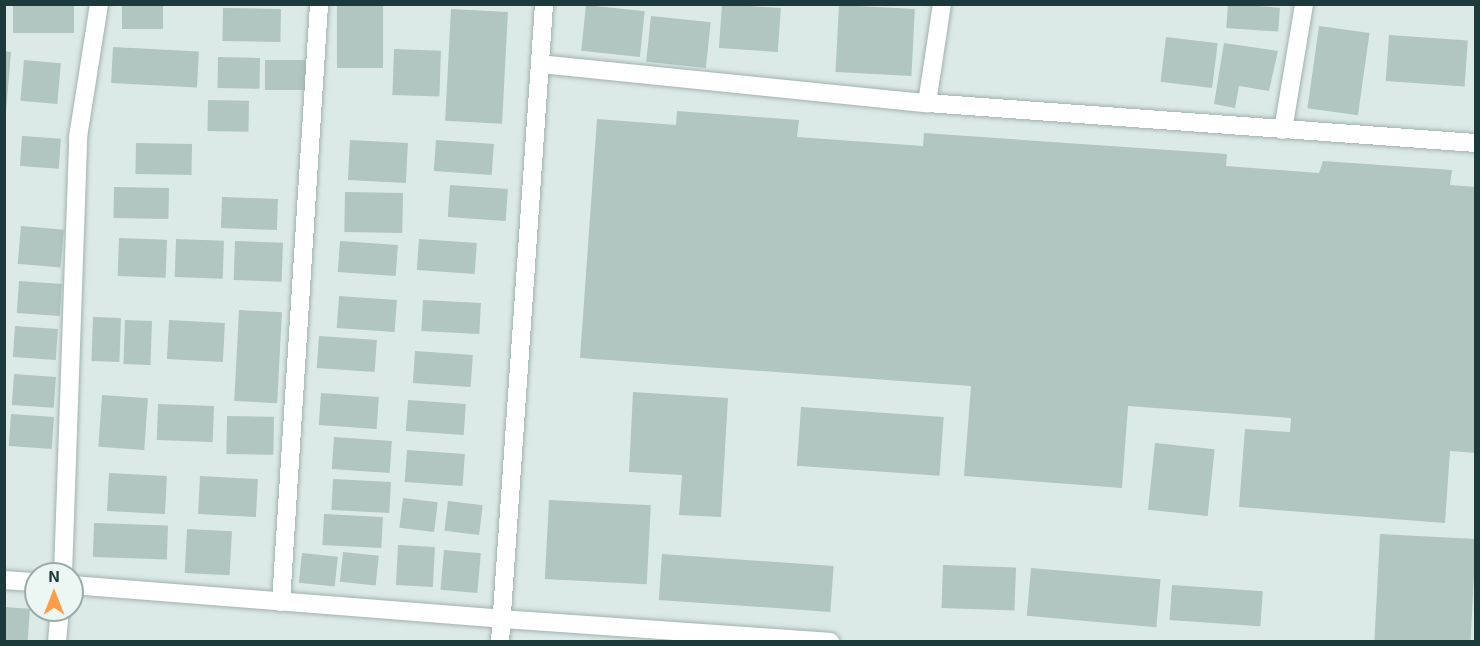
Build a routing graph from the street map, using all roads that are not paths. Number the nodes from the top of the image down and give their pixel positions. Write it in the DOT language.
graph roads {
  1 [pos="99,4"];
  2 [pos="319,4"];
  3 [pos="544,4"];
  4 [pos="942,4"];
  5 [pos="1304,4"];
  6 [pos="540,64"];
  7 [pos="927,103"];
  8 [pos="1283,130"];
  9 [pos="1476,142"];
  10 [pos="63,562"];
  11 [pos="4,580"];
  12 [pos="24,581"];
  13 [pos="84,586"];
  14 [pos="281,602"];
  15 [pos="502,619"];
  16 [pos="59,622"];
  17 [pos="57,642"];
  18 [pos="500,642"];
  19 [pos="830,642"];
  1 -- 10 [label="street"];
  2 -- 14 [label="street"];
  3 -- 6 [label="street"];
  4 -- 7 [label="street"];
  5 -- 8 [label="street"];
  6 -- 7 [label="street"];
  6 -- 15 [label="street"];
  7 -- 8 [label="street"];
  8 -- 9 [label="street"];
  11 -- 12 [label="street"];
  13 -- 14 [label="street"];
  14 -- 15 [label="street"];
  15 -- 18 [label="street"];
  15 -- 19 [label="street"];
  16 -- 17 [label="street"];
}
